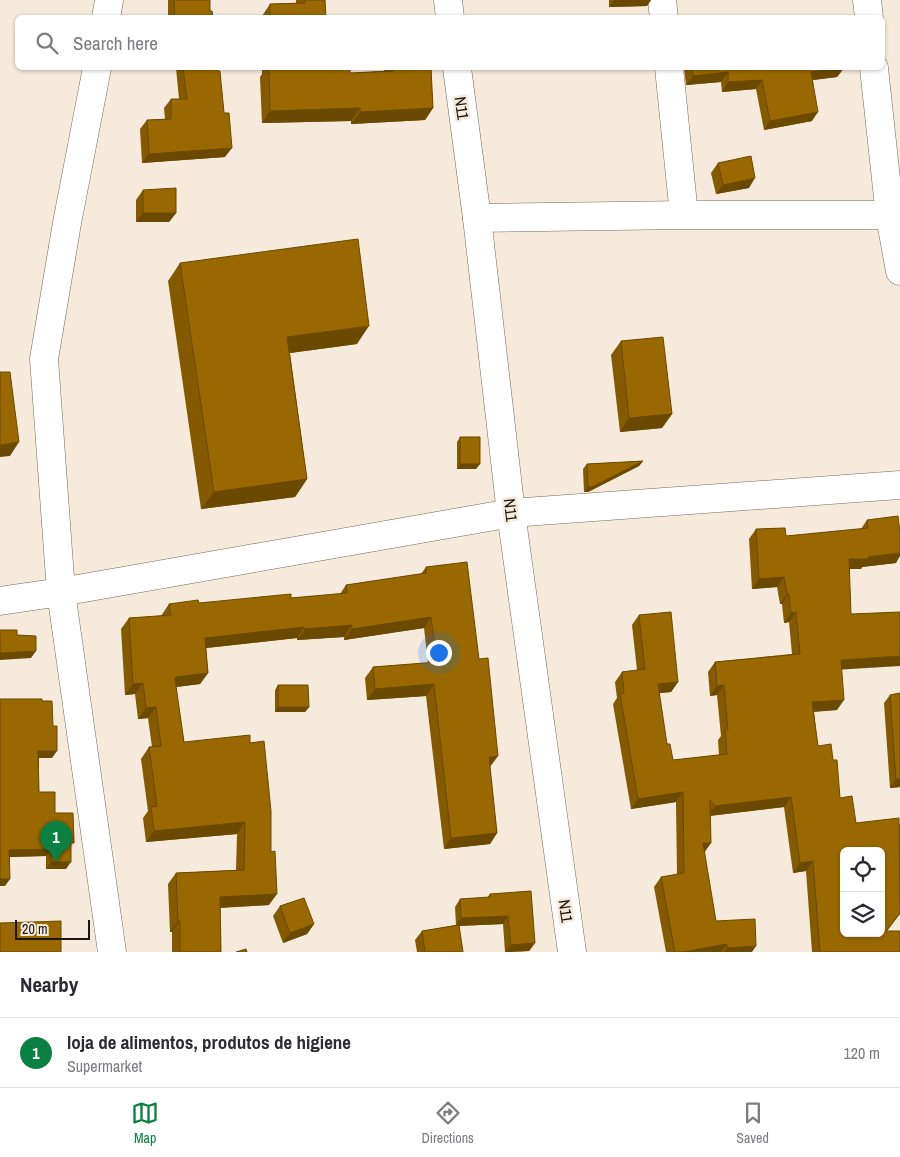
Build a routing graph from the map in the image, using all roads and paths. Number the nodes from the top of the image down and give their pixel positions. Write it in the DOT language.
graph roads {
  1 [pos="110,0"];
  2 [pos="448,0"];
  3 [pos="662,0"];
  4 [pos="867,0"];
  5 [pos="107,15"];
  6 [pos="450,15"];
  7 [pos="664,15"];
  8 [pos="869,15"];
  9 [pos="97,70"];
  10 [pos="457,70"];
  11 [pos="669,70"];
  12 [pos="874,70"];
  13 [pos="684,215"];
  14 [pos="895,216"];
  15 [pos="477,218"];
  16 [pos="900,270"];
  17 [pos="900,485"];
  18 [pos="511,513"];
  19 [pos="61,592"];
  20 [pos="0,601"];
  21 [pos="112,952"];
  22 [pos="572,952"];
  1 -- 5 [label="street"];
  2 -- 6 [label="street"];
  3 -- 7 [label="street"];
  4 -- 8 [label="street"];
  9 -- 19 [label="street"];
  10 -- 15 [label="street, N11"];
  11 -- 13 [label="street"];
  12 -- 14 [label="street"];
  13 -- 14 [label="street"];
  13 -- 15 [label="street"];
  14 -- 16 [label="street"];
  15 -- 18 [label="street, N11"];
  17 -- 18 [label="street"];
  18 -- 19 [label="street"];
  18 -- 22 [label="street, N11"];
  19 -- 20 [label="street"];
  19 -- 21 [label="street"];
}
